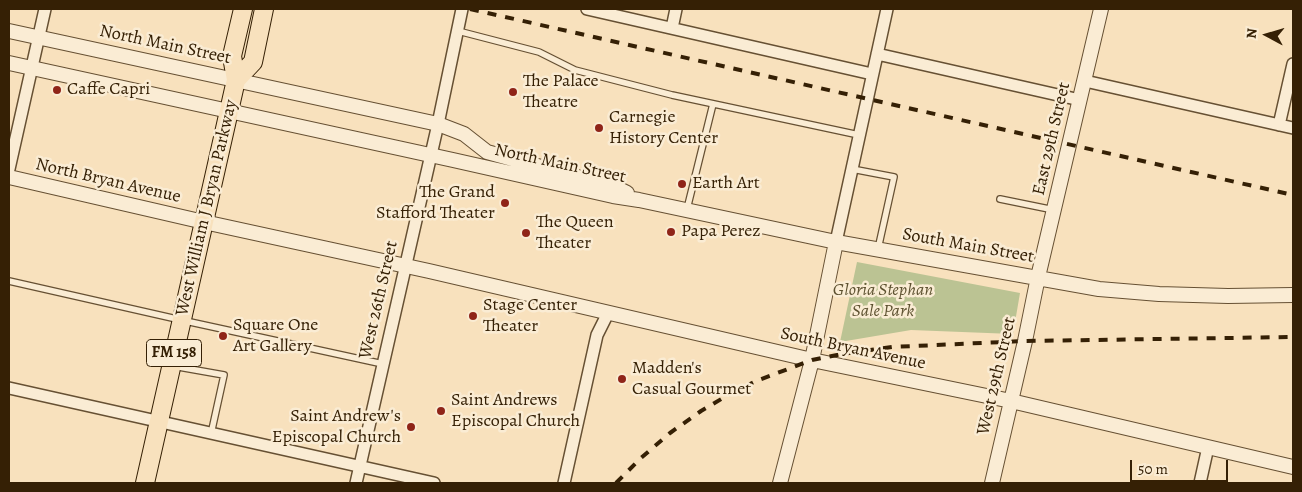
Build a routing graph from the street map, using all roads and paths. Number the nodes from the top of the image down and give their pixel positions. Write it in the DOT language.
graph roads {
  1 [pos="45,9"];
  2 [pos="243,9"];
  3 [pos="264,9"];
  4 [pos="462,9"];
  5 [pos="587,9"];
  6 [pos="676,9"];
  7 [pos="887,9"];
  8 [pos="1101,9"];
  9 [pos="672,28"];
  10 [pos="9,31"];
  11 [pos="458,31"];
  12 [pos="38,37"];
  13 [pos="877,54"];
  14 [pos="9,63"];
  15 [pos="1293,64"];
  16 [pos="32,68"];
  17 [pos="872,74"];
  18 [pos="236,80"];
  19 [pos="1085,81"];
  20 [pos="1080,100"];
  21 [pos="713,104"];
  22 [pos="229,111"];
  23 [pos="438,124"];
  24 [pos="1279,125"];
  25 [pos="1293,128"];
  26 [pos="859,134"];
  27 [pos="430,155"];
  28 [pos="852,168"];
  29 [pos="9,169"];
  30 [pos="9,177"];
  31 [pos="1000,199"];
  32 [pos="639,200"];
  33 [pos="686,210"];
  34 [pos="1054,210"];
  35 [pos="204,222"];
  36 [pos="836,242"];
  37 [pos="878,249"];
  38 [pos="405,266"];
  39 [pos="1038,277"];
  40 [pos="9,281"];
  41 [pos="1293,295"];
  42 [pos="608,313"];
  43 [pos="182,320"];
  44 [pos="812,360"];
  45 [pos="383,364"];
  46 [pos="172,366"];
  47 [pos="9,388"];
  48 [pos="1011,401"];
  49 [pos="158,422"];
  50 [pos="211,434"];
  51 [pos="1208,447"];
  52 [pos="360,467"];
  53 [pos="1293,467"];
  54 [pos="144,483"];
  55 [pos="356,483"];
  56 [pos="434,483"];
  57 [pos="564,483"];
  58 [pos="780,483"];
  59 [pos="992,483"];
  60 [pos="1200,483"];
  1 -- 12 [label="street"];
  2 -- 18 [label="main road, FM 158"];
  3 -- 18 [label="main road"];
  4 -- 11 [label="street, West 26th Street"];
  5 -- 9 [label="street"];
  6 -- 9 [label="street"];
  7 -- 13 [label="street"];
  8 -- 19 [label="street, East 29th Street"];
  9 -- 17 [label="street"];
  10 -- 12 [label="street, North Main Street"];
  11 -- 21 [label="lane"];
  11 -- 23 [label="street, West 26th Street"];
  12 -- 16 [label="street"];
  12 -- 18 [label="street, North Main Street"];
  13 -- 17 [label="street"];
  13 -- 20 [label="street"];
  14 -- 16 [label="street, North Main Street"];
  15 -- 24 [label="street"];
  16 -- 22 [label="street, North Main Street"];
  16 -- 29 [label="street"];
  17 -- 26 [label="street"];
  18 -- 22 [label="main road, West William J Bryan Parkway / FM 158"];
  18 -- 23 [label="street, North Main Street"];
  19 -- 20 [label="street, East 29th Street"];
  19 -- 24 [label="street"];
  20 -- 34 [label="street, East 29th Street"];
  21 -- 26 [label="lane"];
  21 -- 33 [label="lane"];
  22 -- 27 [label="street, North Main Street"];
  22 -- 35 [label="main road, West William J Bryan Parkway / FM 158"];
  23 -- 27 [label="street, West 26th Street"];
  23 -- 32 [label="street, North Main Street"];
  24 -- 25 [label="street"];
  26 -- 28 [label="street"];
  27 -- 32 [label="street, North Main Street"];
  27 -- 38 [label="street, West 26th Street"];
  28 -- 36 [label="street"];
  28 -- 37 [label="lane"];
  30 -- 35 [label="street, North Bryan Avenue"];
  31 -- 34 [label="lane"];
  32 -- 33 [label="street, South Main Street"];
  33 -- 36 [label="street, South Main Street"];
  34 -- 39 [label="street, East 29th Street"];
  35 -- 38 [label="street, North Bryan Avenue"];
  35 -- 43 [label="main road, West William J Bryan Parkway / FM 158"];
  36 -- 37 [label="street, South Main Street"];
  36 -- 44 [label="street"];
  37 -- 39 [label="street, South Main Street"];
  38 -- 42 [label="street, South Bryan Avenue"];
  38 -- 45 [label="street, West 26th Street"];
  39 -- 41 [label="street, South Main Street"];
  39 -- 48 [label="street, West 29th Street"];
  40 -- 43 [label="lane"];
  42 -- 44 [label="street, South Bryan Avenue"];
  42 -- 57 [label="street"];
  43 -- 45 [label="lane"];
  43 -- 46 [label="main road, West William J Bryan Parkway / FM 158"];
  44 -- 48 [label="street, South Bryan Avenue"];
  44 -- 58 [label="street"];
  45 -- 52 [label="street, West 26th Street"];
  46 -- 49 [label="main road, West William J Bryan Parkway / FM 158"];
  46 -- 50 [label="lane"];
  47 -- 49 [label="street"];
  48 -- 51 [label="street, South Bryan Avenue"];
  48 -- 59 [label="street, West 29th Street"];
  49 -- 50 [label="street"];
  49 -- 54 [label="main road, West William J Bryan Parkway / FM 158"];
  50 -- 52 [label="street"];
  51 -- 53 [label="street, South Bryan Avenue"];
  51 -- 60 [label="street"];
  52 -- 55 [label="street, West 26th Street"];
  52 -- 56 [label="street"];
}
